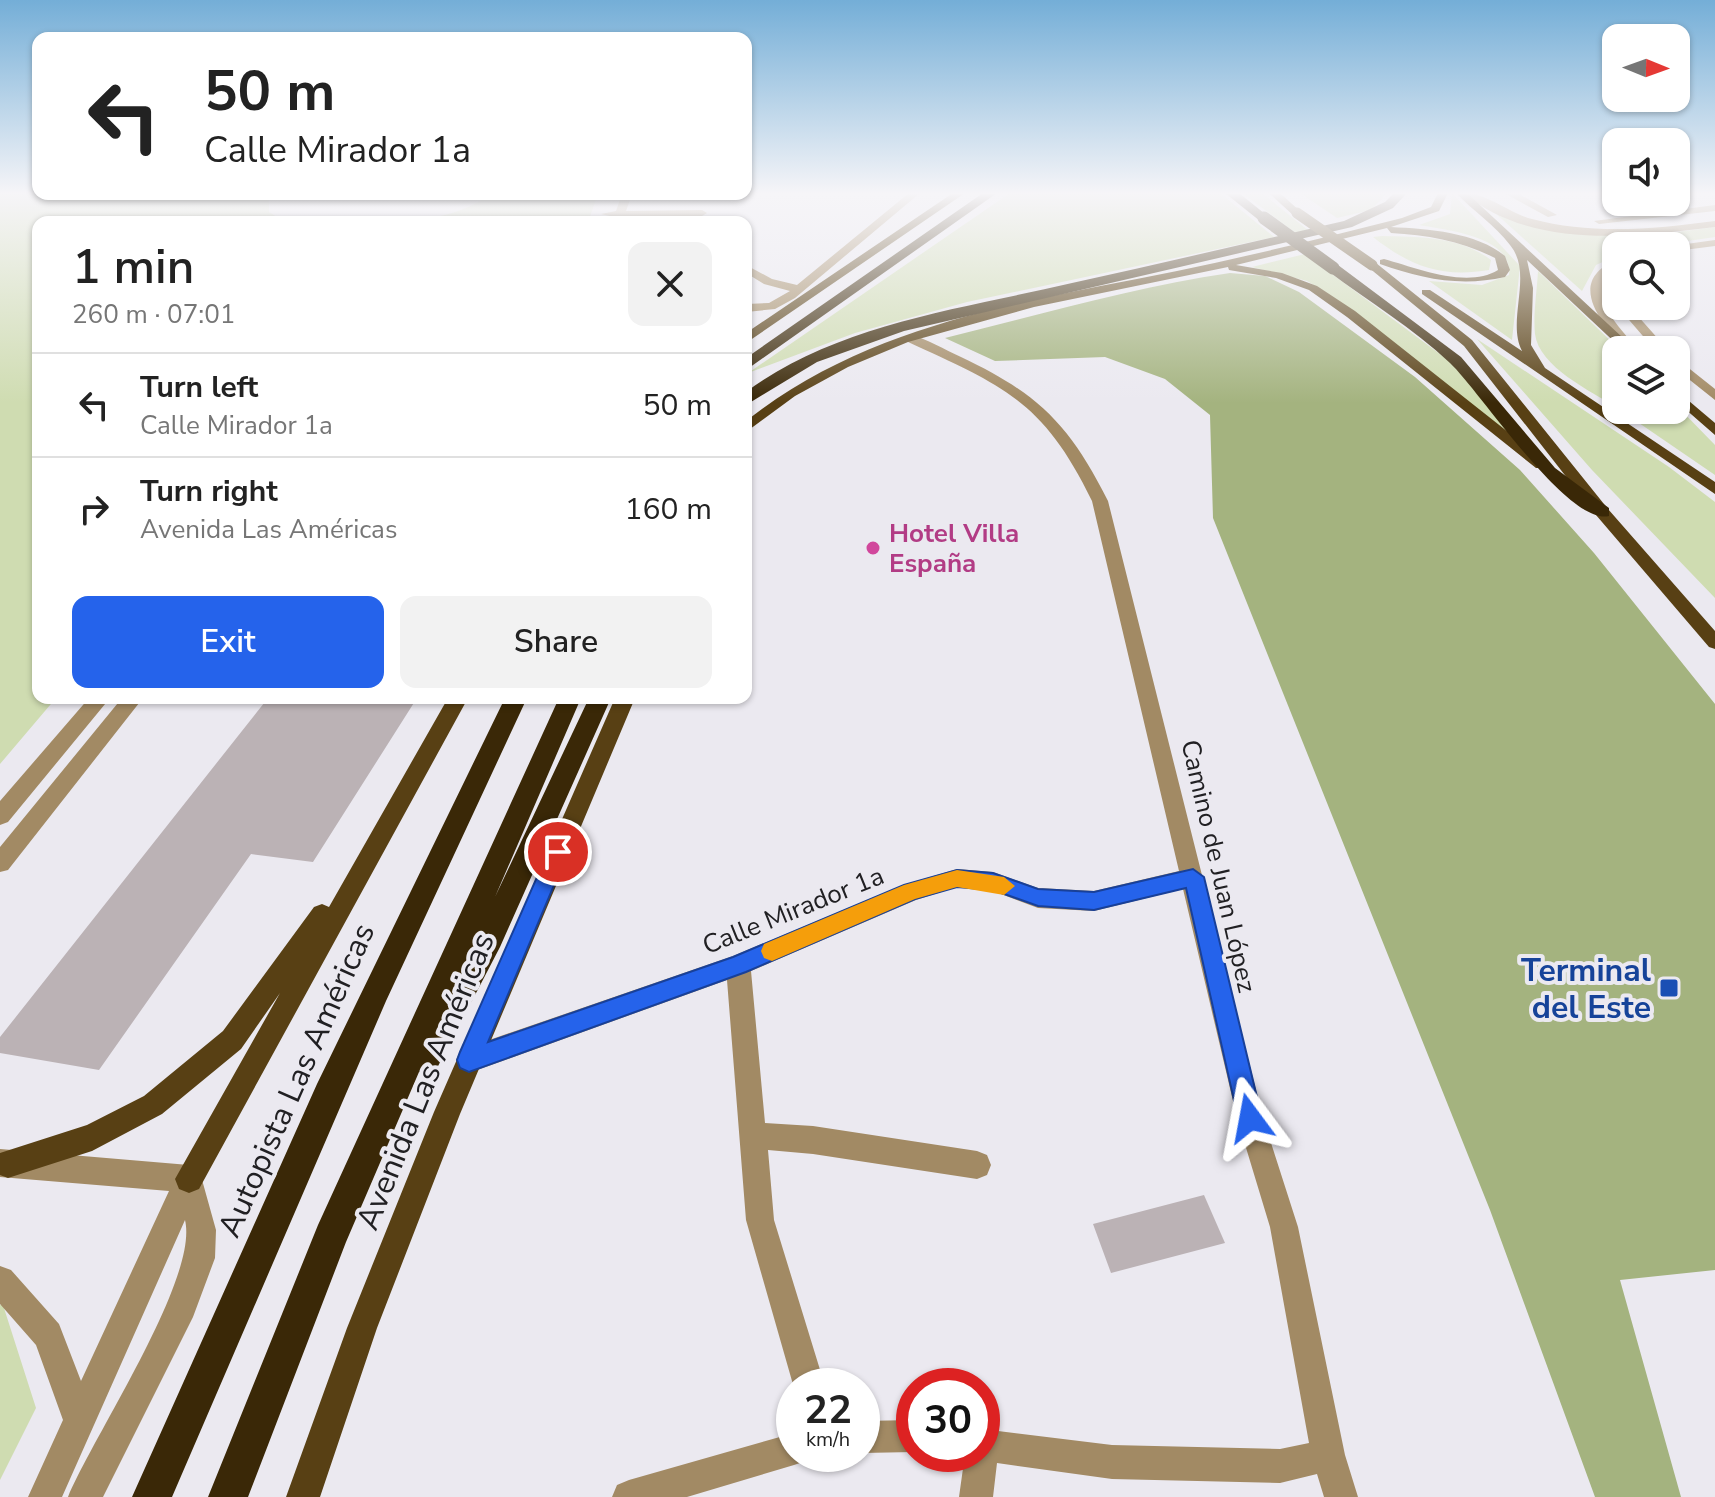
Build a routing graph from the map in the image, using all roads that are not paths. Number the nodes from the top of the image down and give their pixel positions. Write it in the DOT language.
graph roads {
  1 [pos="830,263"];
  2 [pos="857,263"];
  3 [pos="891,263"];
  4 [pos="1178,263"];
  5 [pos="1230,263"];
  6 [pos="1326,263"];
  7 [pos="1378,263"];
  8 [pos="1504,263"];
  9 [pos="1525,263"];
  10 [pos="1538,263"];
  11 [pos="1217,266"];
  12 [pos="752,272"];
  13 [pos="1602,274"];
  14 [pos="798,289"];
  15 [pos="771,306"];
  16 [pos="752,308"];
  17 [pos="787,310"];
  18 [pos="1602,313"];
  19 [pos="1607,320"];
  20 [pos="1635,320"];
  21 [pos="752,335"];
  22 [pos="1616,336"];
  23 [pos="1620,336"];
  24 [pos="1650,336"];
  25 [pos="910,338"];
  26 [pos="752,361"];
  27 [pos="1690,374"];
  28 [pos="752,396"];
  29 [pos="1715,396"];
  30 [pos="1587,403"];
  31 [pos="1690,407"];
  32 [pos="752,423"];
  33 [pos="1715,431"];
  34 [pos="1549,472"];
  35 [pos="1715,490"];
  36 [pos="1602,512"];
  37 [pos="1630,544"];
  38 [pos="1688,613"];
  39 [pos="1715,623"];
  40 [pos="1715,643"];
  41 [pos="1715,651"];
  42 [pos="95,704"];
  43 [pos="128,704"];
  44 [pos="455,704"];
  45 [pos="496,704"];
  46 [pos="513,704"];
  47 [pos="567,704"];
  48 [pos="597,704"];
  49 [pos="622,704"];
  50 [pos="0,816"];
  51 [pos="447,837"];
  52 [pos="376,840"];
  53 [pos="0,863"];
  54 [pos="1193,877"];
  55 [pos="738,965"];
  56 [pos="469,1060"];
  57 [pos="751,1135"];
  58 [pos="4,1164"];
  59 [pos="977,1165"];
  60 [pos="189,1179"];
  61 [pos="330,1237"];
  62 [pos="0,1281"];
  63 [pos="804,1368"];
  64 [pos="80,1421"];
  65 [pos="1000,1448"];
  66 [pos="776,1454"];
  67 [pos="1328,1455"];
  68 [pos="979,1472"];
  69 [pos="45,1497"];
  70 [pos="85,1497"];
  71 [pos="152,1497"];
  72 [pos="228,1497"];
  73 [pos="303,1497"];
  74 [pos="629,1497"];
  75 [pos="976,1497"];
  76 [pos="1341,1497"];
  1 -- 14 [label="street"];
  2 -- 17 [label="main road"];
  3 -- 26 [label="highway"];
  4 -- 28 [label="highway"];
  5 -- 11 [label="main road"];
  6 -- 34 [label="highway, bridge"];
  7 -- 8 [label="main road"];
  7 -- 30 [label="main road"];
  7 -- 36 [label="main road"];
  9 -- 30 [label="main road"];
  10 -- 22 [label="main road"];
  11 -- 25 [label="main road"];
  11 -- 34 [label="main road"];
  12 -- 14 [label="street"];
  13 -- 18 [label="street"];
  14 -- 15 [label="street"];
  15 -- 16 [label="street"];
  15 -- 17 [label="street"];
  17 -- 21 [label="main road"];
  19 -- 23 [label="street"];
  20 -- 24 [label="street"];
  25 -- 32 [label="main road"];
  25 -- 54 [label="street, Camino de Juan López"];
  27 -- 29 [label="street"];
  30 -- 35 [label="main road"];
  31 -- 33 [label="main road"];
  34 -- 36 [label="highway"];
  36 -- 37 [label="main road"];
  37 -- 38 [label="main road"];
  37 -- 39 [label="main road"];
  38 -- 40 [label="main road"];
  38 -- 41 [label="main road"];
  42 -- 50 [label="street"];
  43 -- 53 [label="street"];
  44 -- 52 [label="main road"];
  45 -- 51 [label="highway"];
  46 -- 51 [label="highway, Autopista Las Américas"];
  47 -- 61 [label="highway"];
  48 -- 61 [label="highway"];
  49 -- 56 [label="main road, Avenida Las Américas"];
  51 -- 71 [label="highway, Autopista Las Américas"];
  52 -- 58 [label="main road"];
  52 -- 60 [label="main road"];
  54 -- 55 [label="street, Calle Mirador 1a"];
  54 -- 67 [label="street, Camino de Juan López"];
  55 -- 56 [label="street, Calle Mirador 1a"];
  55 -- 57 [label="street"];
  56 -- 73 [label="main road, Avenida Las Américas"];
  57 -- 59 [label="street"];
  57 -- 63 [label="street"];
  58 -- 60 [label="street"];
  60 -- 64 [label="street"];
  60 -- 70 [label="street"];
  61 -- 72 [label="highway"];
  62 -- 64 [label="street"];
  64 -- 69 [label="street"];
  65 -- 67 [label="street"];
  66 -- 74 [label="street"];
  67 -- 76 [label="street, Camino de Juan López"];
  68 -- 75 [label="street"];
}
